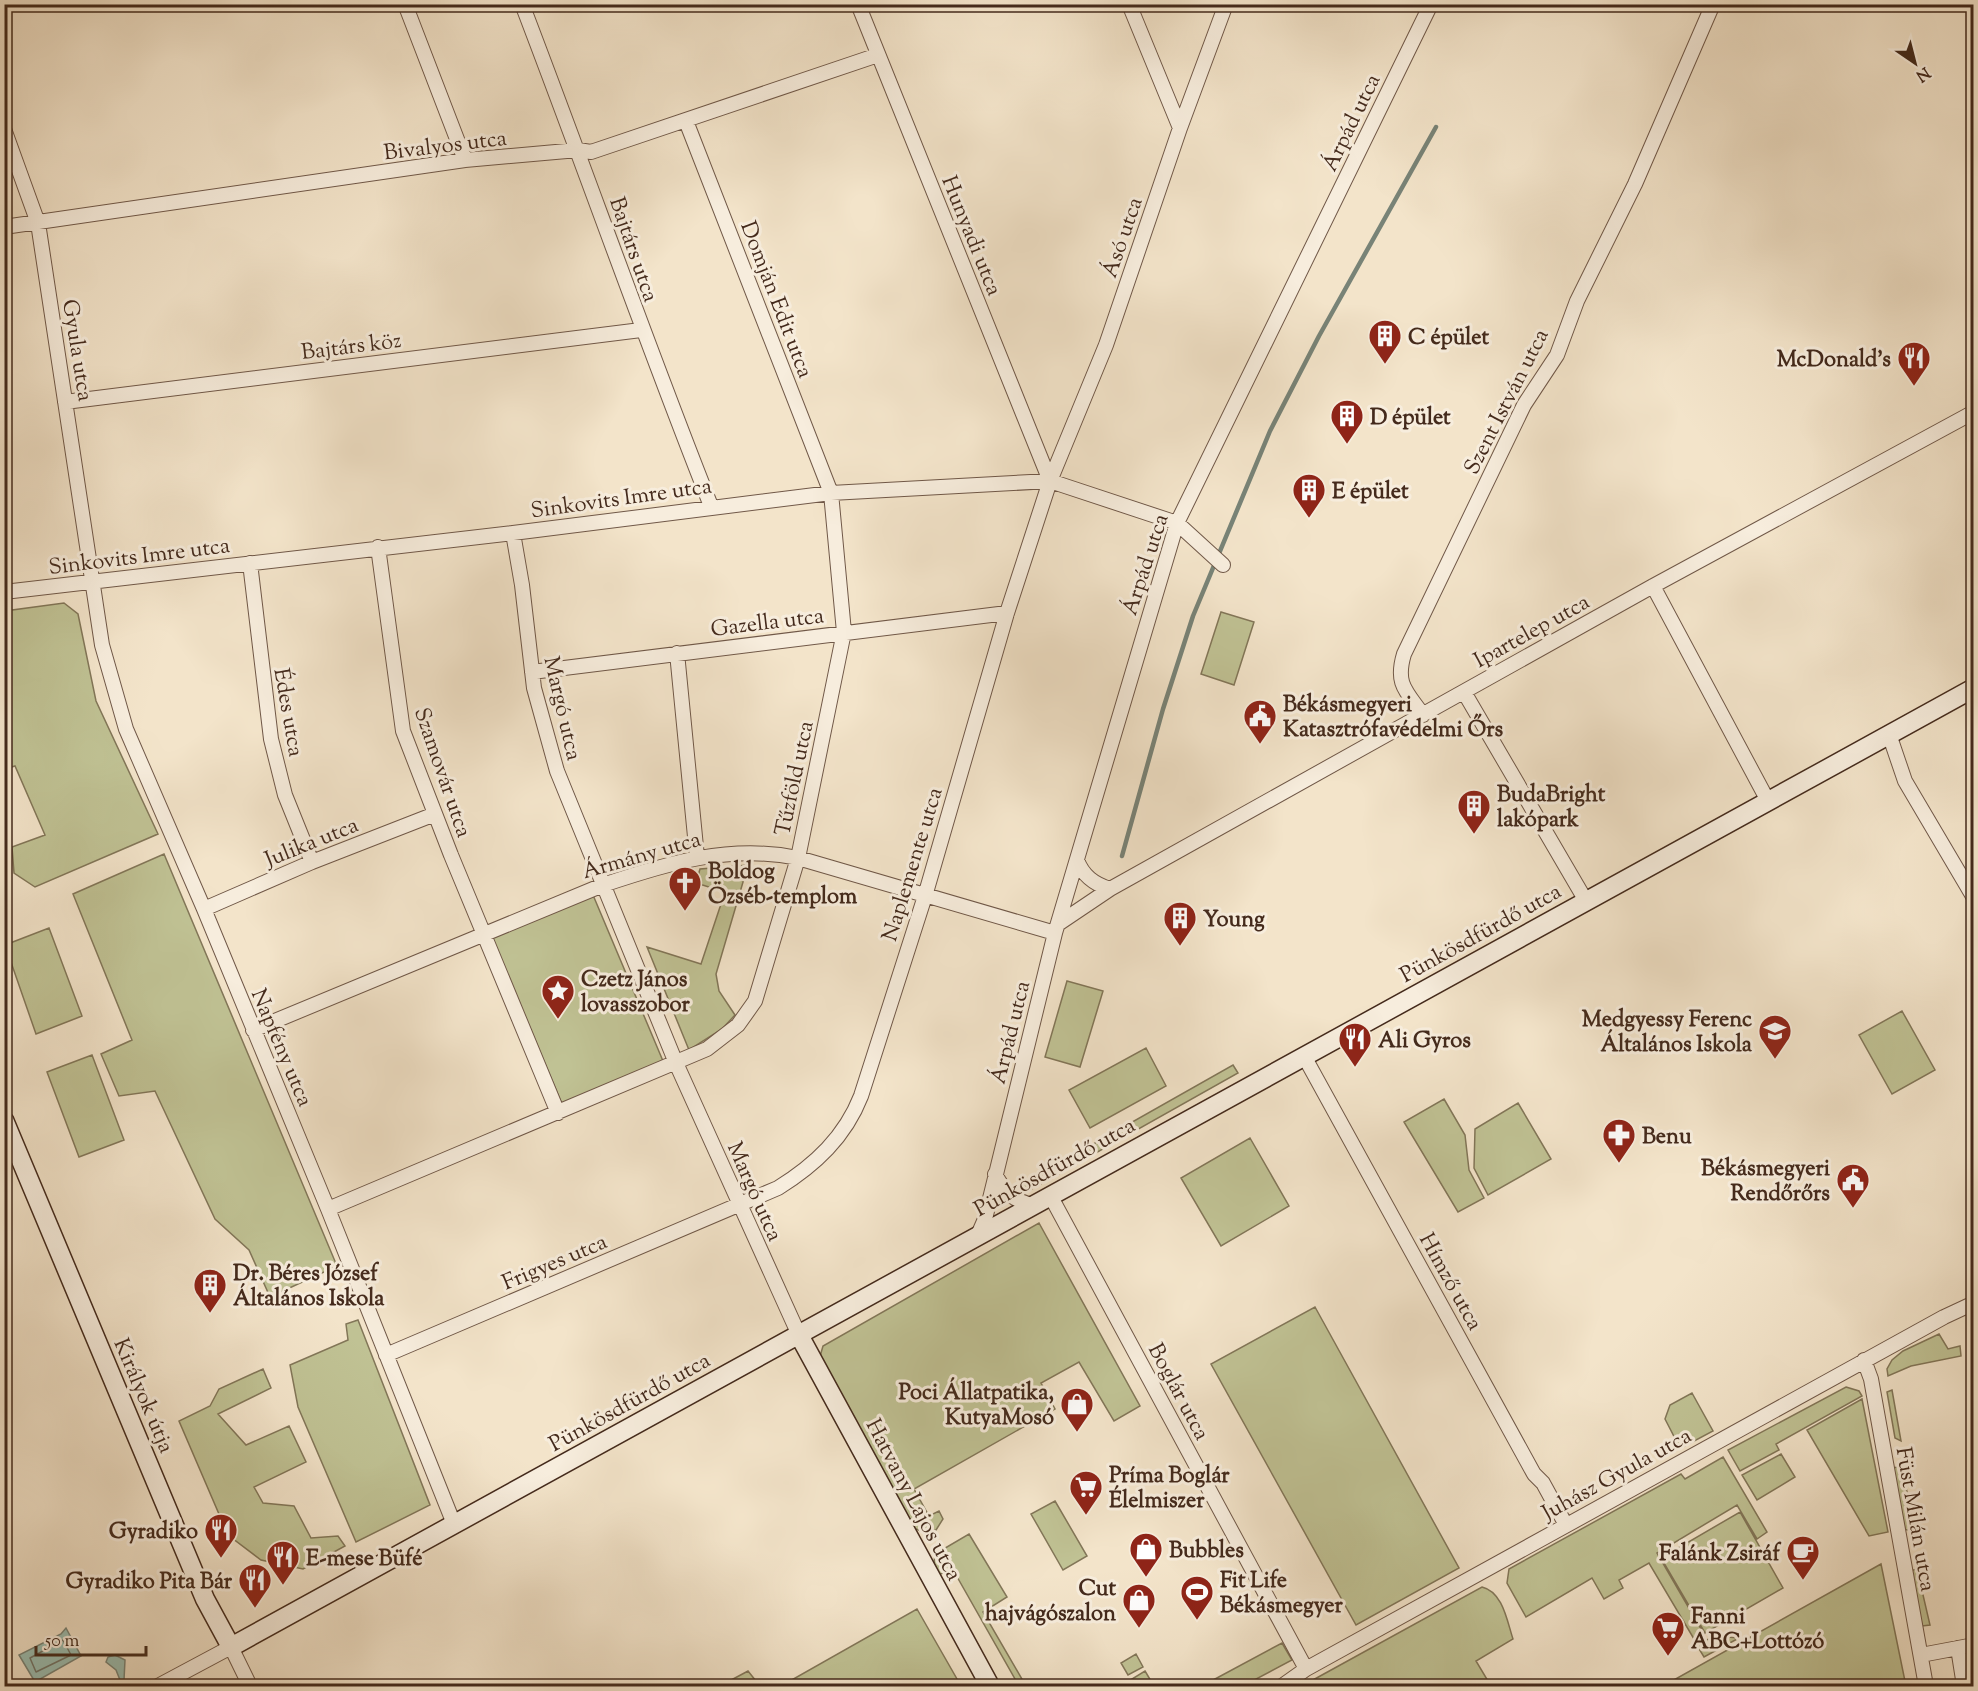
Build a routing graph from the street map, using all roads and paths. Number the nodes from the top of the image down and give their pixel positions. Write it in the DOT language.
graph roads {
  1 [pos="405,4"];
  2 [pos="522,4"];
  3 [pos="858,4"];
  4 [pos="1129,4"];
  5 [pos="1226,4"];
  6 [pos="1431,4"];
  7 [pos="1713,4"];
  8 [pos="878,55"];
  9 [pos="686,121"];
  10 [pos="1180,128"];
  11 [pos="4,129"];
  12 [pos="578,150"];
  13 [pos="465,160"];
  14 [pos="38,223"];
  15 [pos="4,227"];
  16 [pos="641,330"];
  17 [pos="65,402"];
  18 [pos="1974,412"];
  19 [pos="1050,481"];
  20 [pos="831,493"];
  21 [pos="711,506"];
  22 [pos="1177,523"];
  23 [pos="513,533"];
  24 [pos="378,547"];
  25 [pos="250,564"];
  26 [pos="1223,565"];
  27 [pos="93,581"];
  28 [pos="1653,586"];
  29 [pos="4,592"];
  30 [pos="1007,613"];
  31 [pos="844,632"];
  32 [pos="677,653"];
  33 [pos="532,672"];
  34 [pos="1974,688"];
  35 [pos="1464,692"];
  36 [pos="1423,715"];
  37 [pos="1889,734"];
  38 [pos="1768,801"];
  39 [pos="435,814"];
  40 [pos="697,857"];
  41 [pos="798,858"];
  42 [pos="1077,860"];
  43 [pos="312,862"];
  44 [pos="603,885"];
  45 [pos="1110,889"];
  46 [pos="925,896"];
  47 [pos="1974,898"];
  48 [pos="1586,901"];
  49 [pos="204,909"];
  50 [pos="1057,928"];
  51 [pos="483,933"];
  52 [pos="253,1030"];
  53 [pos="1304,1056"];
  54 [pos="676,1063"];
  55 [pos="558,1113"];
  56 [pos="4,1120"];
  57 [pos="994,1174"];
  58 [pos="1050,1195"];
  59 [pos="1032,1205"];
  60 [pos="739,1206"];
  61 [pos="328,1209"];
  62 [pos="978,1235"];
  63 [pos="1974,1304"];
  64 [pos="799,1335"];
  65 [pos="386,1355"];
  66 [pos="1864,1360"];
  67 [pos="454,1524"];
  68 [pos="1566,1525"];
  69 [pos="1974,1646"];
  70 [pos="231,1647"];
  71 [pos="1958,1648"];
  72 [pos="1921,1655"];
  73 [pos="1306,1669"];
  74 [pos="158,1686"];
  75 [pos="250,1686"];
  76 [pos="990,1686"];
  77 [pos="1282,1686"];
  78 [pos="1926,1686"];
  79 [pos="1964,1686"];
  1 -- 13 [label="street"];
  2 -- 12 [label="street, Bajtárs utca"];
  3 -- 8 [label="street, Hunyadi utca"];
  4 -- 10 [label="street"];
  5 -- 10 [label="street, Ásó utca"];
  6 -- 22 [label="street, Árpád utca"];
  7 -- 36 [label="street, Szent István utca"];
  8 -- 9 [label="street, Bivalyos utca"];
  8 -- 19 [label="street, Hunyadi utca"];
  9 -- 12 [label="street, Bivalyos utca"];
  9 -- 20 [label="street, Domján Edit utca"];
  10 -- 19 [label="street, Ásó utca"];
  11 -- 14 [label="street, Gyula utca"];
  12 -- 13 [label="street, Bivalyos utca"];
  12 -- 16 [label="street, Bajtárs utca"];
  13 -- 14 [label="street, Bivalyos utca"];
  14 -- 15 [label="street, Bivalyos utca"];
  14 -- 17 [label="street, Gyula utca"];
  16 -- 17 [label="street, Bajtárs köz"];
  16 -- 21 [label="street, Bajtárs utca"];
  17 -- 27 [label="street, Gyula utca"];
  18 -- 28 [label="street, Ipartelep utca"];
  19 -- 20 [label="street, Sinkovits Imre utca"];
  19 -- 22 [label="street, Sinkovits Imre utca"];
  19 -- 30 [label="street, Naplemente utca"];
  20 -- 21 [label="street, Sinkovits Imre utca"];
  20 -- 31 [label="street, Tűzföld utca"];
  21 -- 23 [label="street, Sinkovits Imre utca"];
  22 -- 26 [label="street, Sinkovits Imre utca"];
  22 -- 42 [label="street, Árpád utca"];
  23 -- 24 [label="street, Sinkovits Imre utca"];
  23 -- 33 [label="street, Margó utca"];
  24 -- 25 [label="street, Sinkovits Imre utca"];
  24 -- 39 [label="street, Szamovár utca"];
  25 -- 27 [label="street, Sinkovits Imre utca"];
  25 -- 43 [label="street, Édes utca"];
  27 -- 29 [label="street, Sinkovits Imre utca"];
  27 -- 49 [label="street, Napfény utca"];
  28 -- 35 [label="street, Ipartelep utca"];
  28 -- 38 [label="street"];
  30 -- 31 [label="street, Gazella utca"];
  30 -- 46 [label="street, Naplemente utca"];
  31 -- 32 [label="street, Gazella utca"];
  31 -- 41 [label="street, Tűzföld utca"];
  32 -- 33 [label="street, Gazella utca"];
  32 -- 40 [label="street"];
  33 -- 44 [label="street, Margó utca"];
  34 -- 37 [label="street, Pünkösdfürdő utca"];
  35 -- 36 [label="street, Ipartelep utca"];
  35 -- 48 [label="street"];
  36 -- 45 [label="street, Ipartelep utca"];
  37 -- 38 [label="street, Pünkösdfürdő utca"];
  37 -- 47 [label="street"];
  38 -- 48 [label="street, Pünkösdfürdő utca"];
  39 -- 43 [label="street, Julika utca"];
  39 -- 51 [label="street, Szamovár utca"];
  40 -- 41 [label="street, Ármány utca"];
  40 -- 44 [label="street, Ármány utca"];
  41 -- 46 [label="street, Ármány utca"];
  41 -- 54 [label="street, Tűzföld utca"];
  42 -- 45 [label="street"];
  42 -- 50 [label="street, Árpád utca"];
  43 -- 49 [label="street, Julika utca"];
  44 -- 51 [label="street, Ármány utca"];
  44 -- 54 [label="street, Margó utca"];
  45 -- 50 [label="street, Ipartelep utca"];
  46 -- 50 [label="street, Ármány utca"];
  46 -- 60 [label="street, Naplemente utca"];
  48 -- 53 [label="street, Pünkösdfürdő utca"];
  49 -- 52 [label="street, Napfény utca"];
  50 -- 57 [label="street, Árpád utca"];
  51 -- 52 [label="street, Ármány utca"];
  51 -- 55 [label="street, Szamovár utca"];
  52 -- 61 [label="street, Napfény utca"];
  53 -- 58 [label="street, Pünkösdfürdő utca"];
  53 -- 68 [label="street, Hímző utca"];
  54 -- 55 [label="street, Tűzföld utca"];
  54 -- 60 [label="street, Margó utca"];
  55 -- 61 [label="street, Tűzföld utca"];
  56 -- 70 [label="street, Királyok útja"];
  57 -- 59 [label="street"];
  57 -- 62 [label="street, Árpád utca"];
  58 -- 59 [label="street, Pünkösdfürdő utca"];
  58 -- 73 [label="street, Boglár utca"];
  59 -- 62 [label="street, Pünkösdfürdő utca"];
  60 -- 64 [label="street, Margó utca"];
  60 -- 65 [label="street, Frigyes utca"];
  61 -- 65 [label="street, Napfény utca"];
  62 -- 64 [label="street, Pünkösdfürdő utca"];
  63 -- 66 [label="street, Juhász Gyula utca"];
  64 -- 67 [label="street, Pünkösdfürdő utca"];
  64 -- 76 [label="street, Hatvany Lajos utca"];
  65 -- 67 [label="street, Napfény utca"];
  66 -- 68 [label="street, Juhász Gyula utca"];
  66 -- 72 [label="street, Füst Milán utca"];
  67 -- 70 [label="street, Pünkösdfürdő utca"];
  68 -- 73 [label="street, Juhász Gyula utca"];
  69 -- 71 [label="street"];
  70 -- 74 [label="street, Pünkösdfürdő utca"];
  70 -- 75 [label="street, Királyok útja"];
  71 -- 72 [label="street"];
  71 -- 79 [label="street"];
  72 -- 78 [label="street, Füst Milán utca"];
  73 -- 77 [label="street, Juhász Gyula utca"];
}
